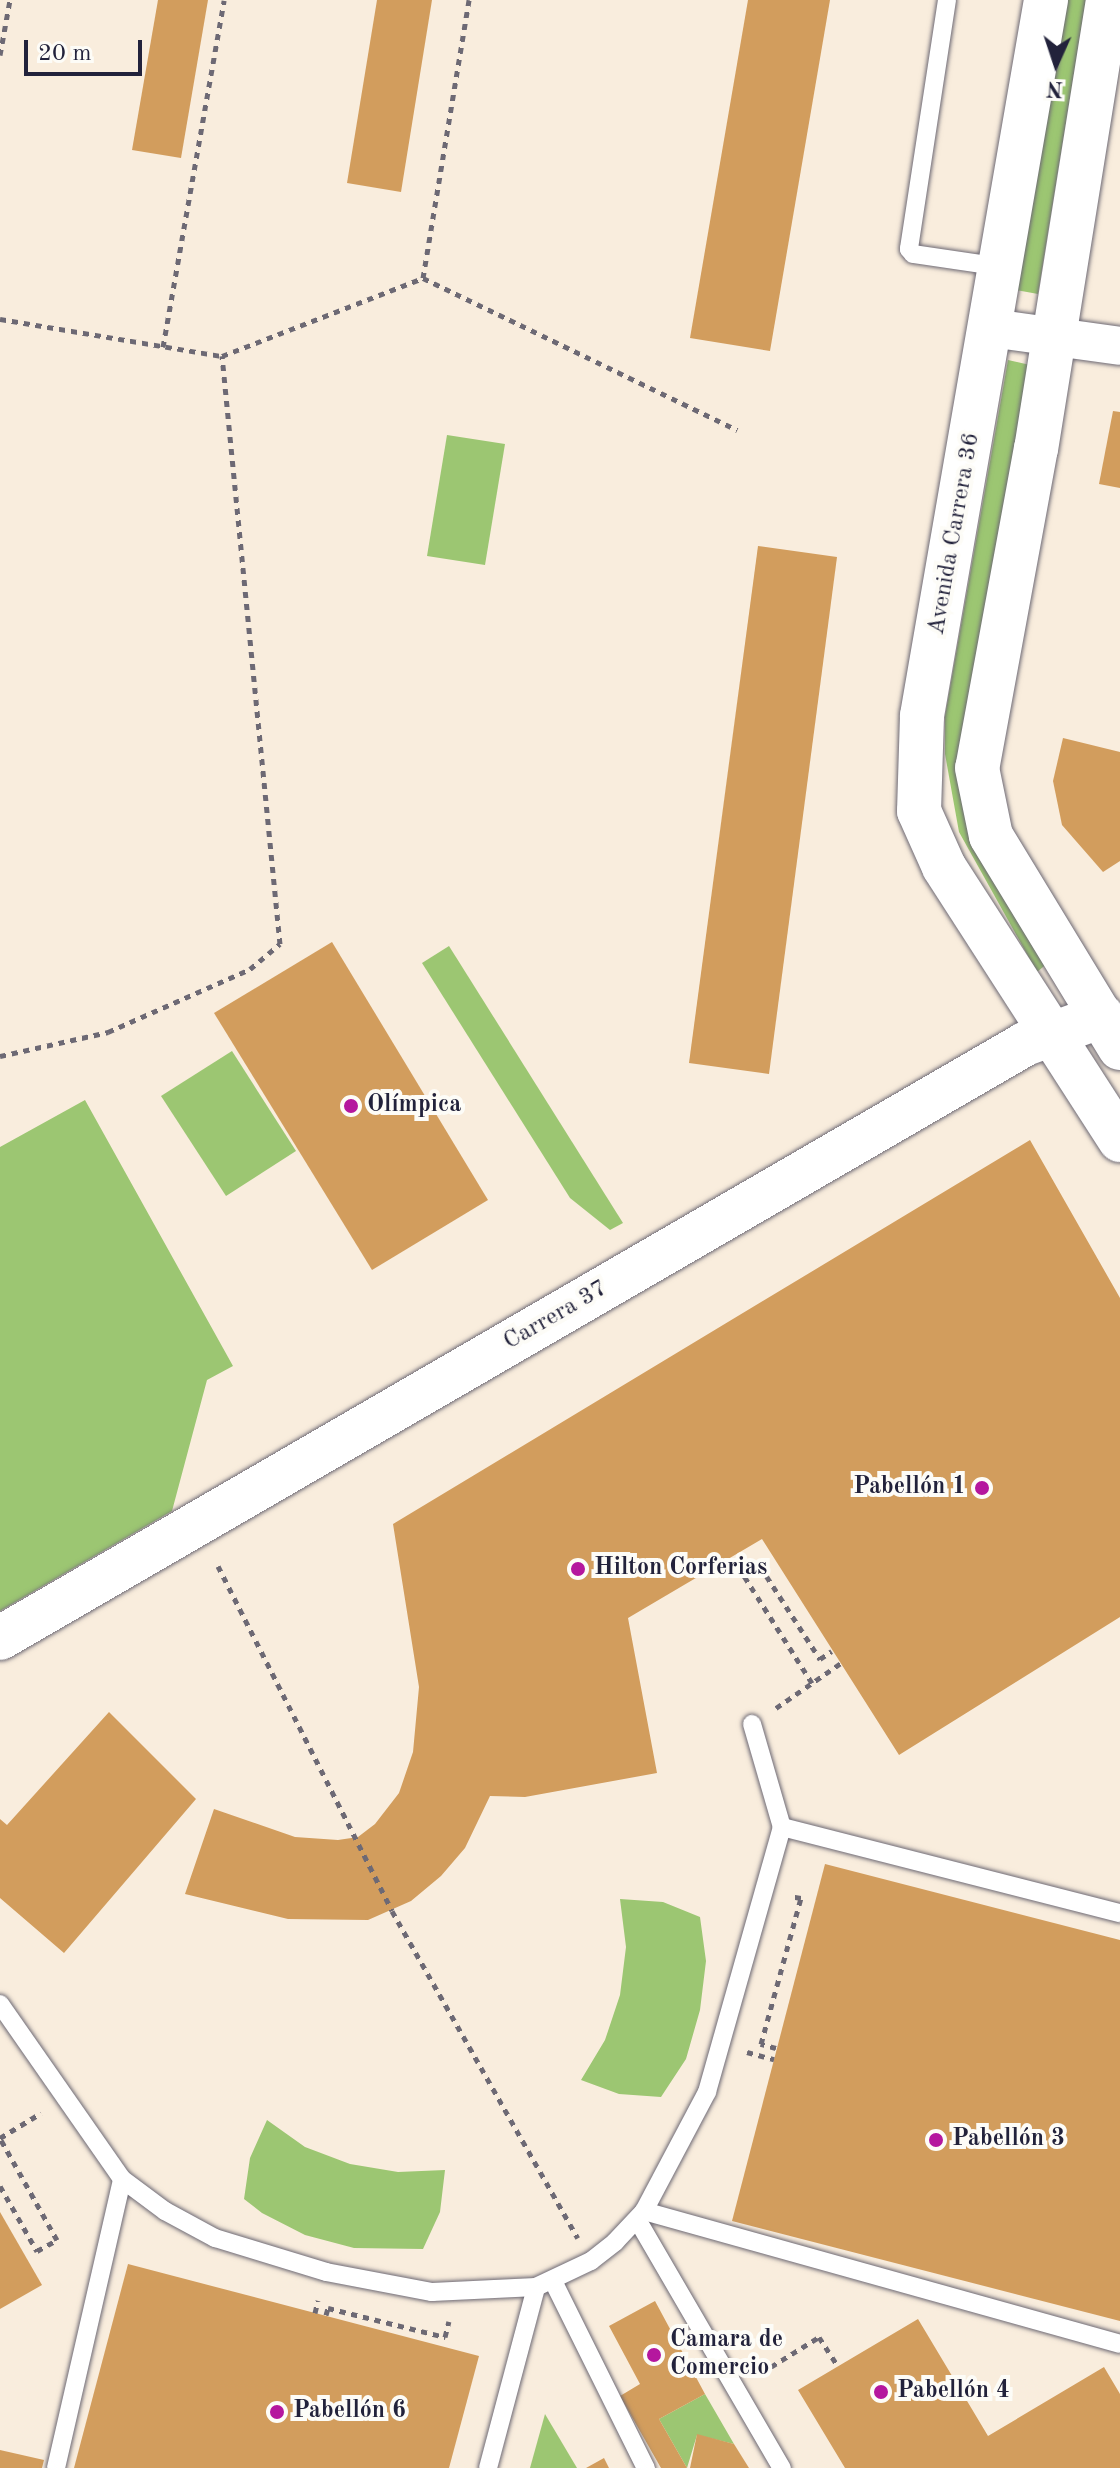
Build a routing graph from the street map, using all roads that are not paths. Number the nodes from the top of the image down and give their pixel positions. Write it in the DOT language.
graph roads {
  1 [pos="947,0"];
  2 [pos="1046,0"];
  3 [pos="1108,0"];
  4 [pos="1002,267"];
  5 [pos="991,328"];
  6 [pos="1054,337"];
  7 [pos="1120,346"];
  8 [pos="1114,1024"];
  9 [pos="1051,1035"];
  10 [pos="1120,1140"];
  11 [pos="0,1638"];
  12 [pos="752,1724"];
  13 [pos="782,1827"];
  14 [pos="1120,1913"];
  15 [pos="0,2004"];
  16 [pos="122,2179"];
  17 [pos="641,2216"];
  18 [pos="545,2284"];
  19 [pos="1120,2344"];
  20 [pos="56,2468"];
  21 [pos="488,2468"];
  22 [pos="646,2468"];
  23 [pos="782,2468"];
  1 -- 4 [label="lane"];
  2 -- 4 [label="main road, Avenida Carrera 36"];
  3 -- 6 [label="main road"];
  4 -- 5 [label="main road, Avenida Carrera 36"];
  5 -- 6 [label="street"];
  5 -- 9 [label="main road, Avenida Carrera 36"];
  6 -- 7 [label="street"];
  6 -- 8 [label="main road"];
  8 -- 9 [label="main road, Carrera 37"];
  9 -- 10 [label="main road, Avenida Carrera 36"];
  9 -- 11 [label="main road, Carrera 37"];
  12 -- 13 [label="lane"];
  13 -- 14 [label="lane"];
  13 -- 17 [label="lane"];
  15 -- 16 [label="lane"];
  16 -- 18 [label="lane"];
  16 -- 20 [label="lane"];
  17 -- 18 [label="lane"];
  17 -- 19 [label="lane"];
  17 -- 23 [label="lane"];
  18 -- 21 [label="lane"];
  18 -- 22 [label="lane"];
}
